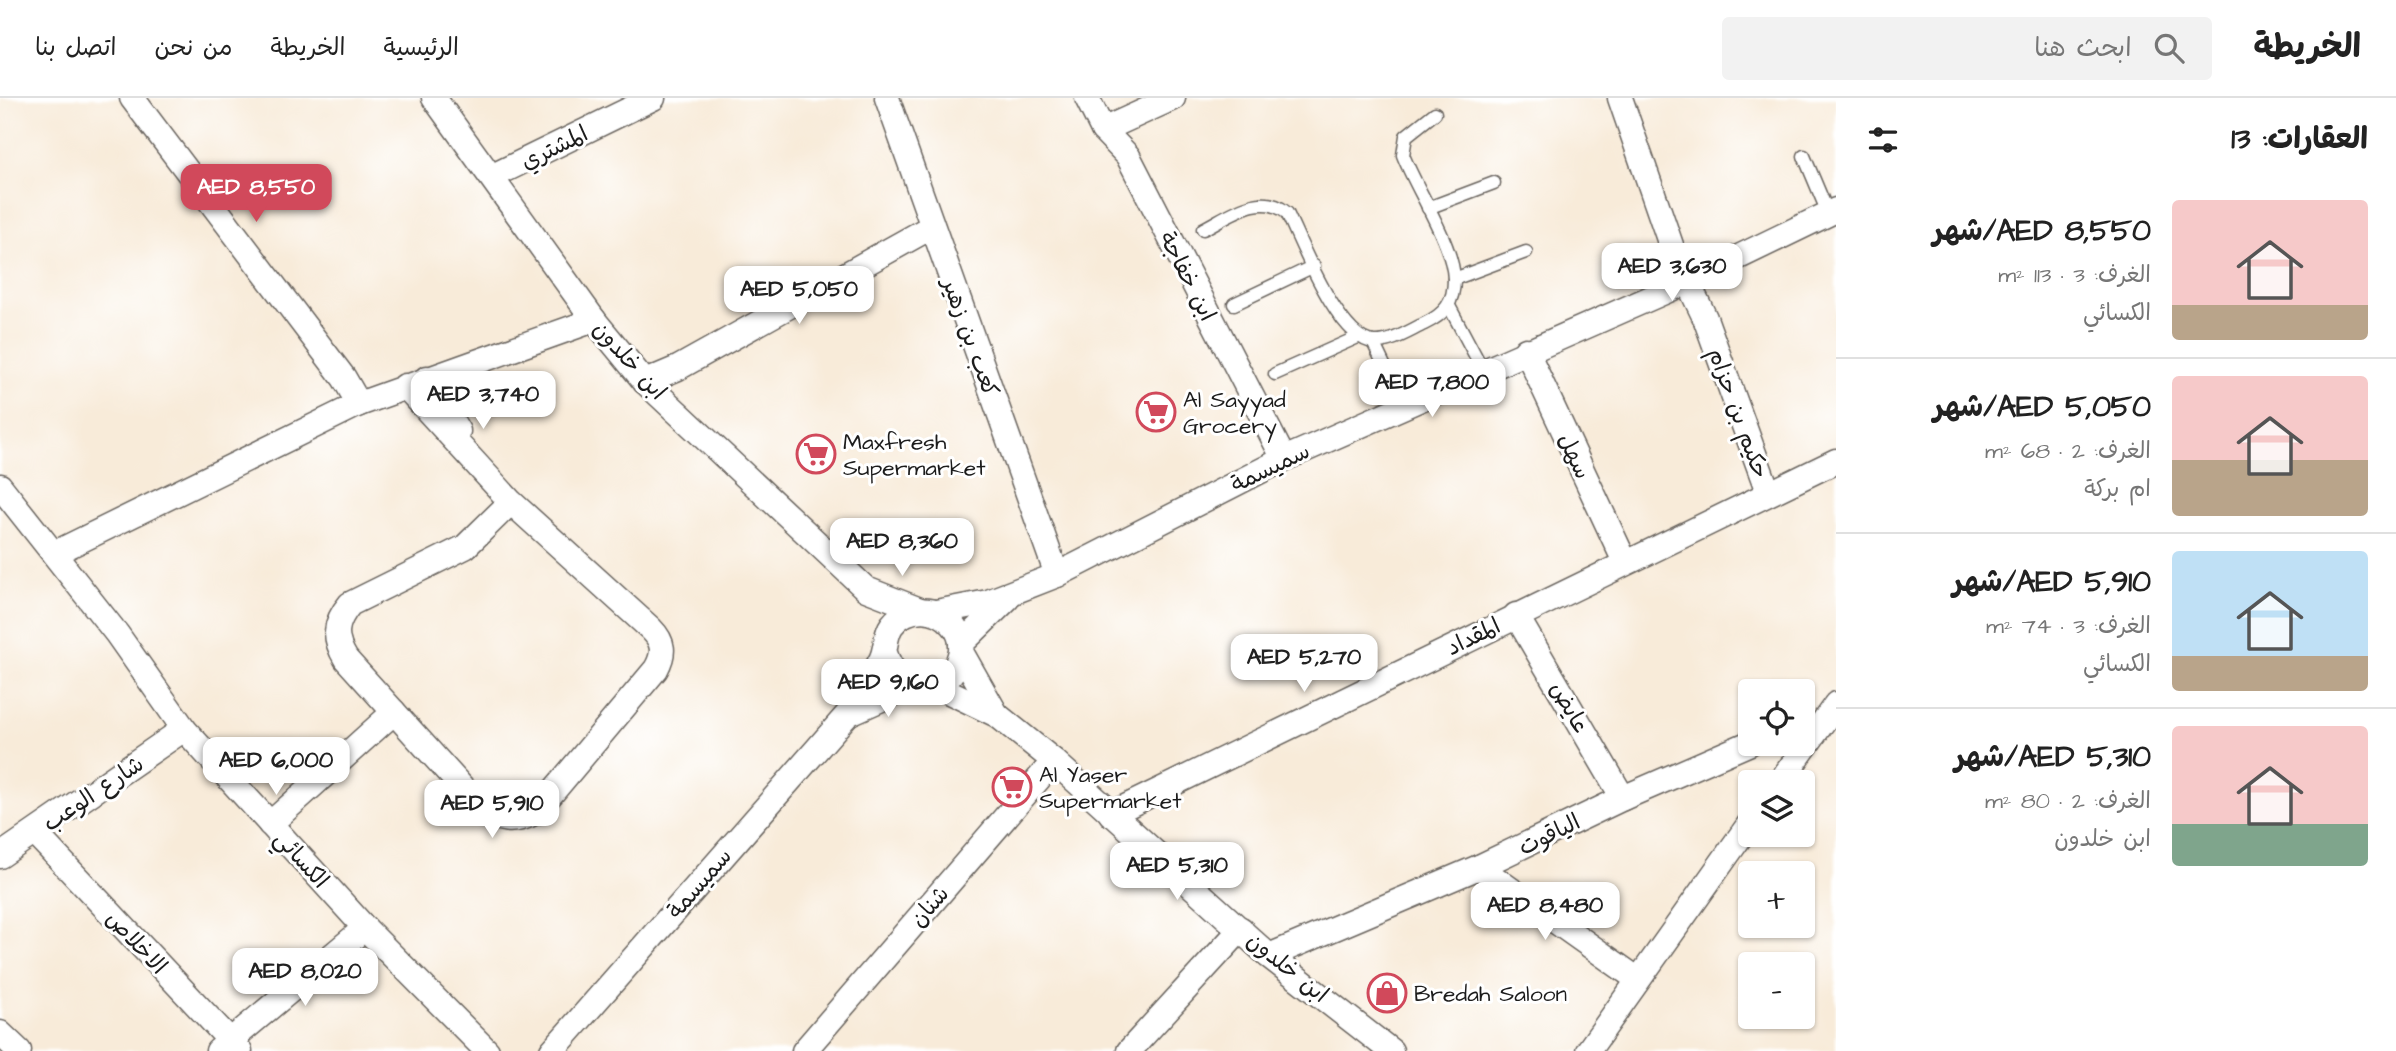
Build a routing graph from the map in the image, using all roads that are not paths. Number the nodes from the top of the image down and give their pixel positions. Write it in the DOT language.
graph roads {
  1 [pos="132,98"];
  2 [pos="434,98"];
  3 [pos="653,98"];
  4 [pos="887,98"];
  5 [pos="1087,98"];
  6 [pos="1173,98"];
  7 [pos="1620,98"];
  8 [pos="1435,113"];
  9 [pos="1103,130"];
  10 [pos="1804,156"];
  11 [pos="493,176"];
  12 [pos="1494,183"];
  13 [pos="1429,208"];
  14 [pos="1832,212"];
  15 [pos="931,227"];
  16 [pos="1203,229"];
  17 [pos="1526,251"];
  18 [pos="1314,266"];
  19 [pos="1454,279"];
  20 [pos="1688,282"];
  21 [pos="1234,304"];
  22 [pos="1449,306"];
  23 [pos="594,320"];
  24 [pos="1357,337"];
  25 [pos="1373,342"];
  26 [pos="1526,350"];
  27 [pos="1483,370"];
  28 [pos="1275,374"];
  29 [pos="416,382"];
  30 [pos="645,382"];
  31 [pos="359,404"];
  32 [pos="1404,407"];
  33 [pos="1284,459"];
  34 [pos="1836,461"];
  35 [pos="0,486"];
  36 [pos="1768,492"];
  37 [pos="511,502"];
  38 [pos="55,553"];
  39 [pos="1625,562"];
  40 [pos="1057,575"];
  41 [pos="866,589"];
  42 [pos="1013,594"];
  43 [pos="928,611"];
  44 [pos="1516,615"];
  45 [pos="886,646"];
  46 [pos="961,648"];
  47 [pos="924,685"];
  48 [pos="1835,705"];
  49 [pos="394,712"];
  50 [pos="1815,714"];
  51 [pos="847,715"];
  52 [pos="997,715"];
  53 [pos="184,729"];
  54 [pos="1738,748"];
  55 [pos="1054,761"];
  56 [pos="1789,770"];
  57 [pos="1623,798"];
  58 [pos="1111,814"];
  59 [pos="270,824"];
  60 [pos="34,833"];
  61 [pos="1738,840"];
  62 [pos="0,855"];
  63 [pos="1479,867"];
  64 [pos="365,928"];
  65 [pos="1241,929"];
  66 [pos="1269,956"];
  67 [pos="1637,979"];
  68 [pos="0,1033"];
  69 [pos="229,1048"];
  70 [pos="1382,1048"];
  71 [pos="19,1051"];
  72 [pos="487,1051"];
  73 [pos="552,1051"];
  74 [pos="804,1051"];
  75 [pos="1129,1051"];
  76 [pos="1588,1051"];
  1 -- 31 [label="street"];
  2 -- 11 [label="street, ابن خلدون"];
  3 -- 11 [label="street, المشتري"];
  4 -- 15 [label="street, كعب بن زهير"];
  5 -- 9 [label="street, ابن خفاجة"];
  6 -- 9 [label="street"];
  7 -- 20 [label="street, حكيم بن حزام"];
  8 -- 13 [label="lane"];
  9 -- 33 [label="street, ابن خفاجة"];
  10 -- 14 [label="lane"];
  11 -- 23 [label="street, ابن خلدون"];
  12 -- 13 [label="lane"];
  13 -- 19 [label="lane"];
  14 -- 20 [label="street, سميسمة"];
  15 -- 30 [label="street"];
  15 -- 40 [label="street, كعب بن زهير"];
  16 -- 18 [label="lane"];
  17 -- 19 [label="lane"];
  18 -- 21 [label="lane"];
  18 -- 24 [label="lane"];
  19 -- 22 [label="lane"];
  20 -- 26 [label="street, سميسمة"];
  20 -- 36 [label="street, حكيم بن حزام"];
  22 -- 25 [label="lane"];
  22 -- 27 [label="lane"];
  23 -- 29 [label="street"];
  23 -- 30 [label="street, ابن خلدون"];
  24 -- 25 [label="lane"];
  24 -- 28 [label="lane"];
  25 -- 32 [label="lane"];
  26 -- 27 [label="street, سميسمة"];
  26 -- 39 [label="street, سهل"];
  27 -- 32 [label="street, سميسمة"];
  29 -- 31 [label="street"];
  29 -- 37 [label="street"];
  30 -- 41 [label="street, ابن خلدون"];
  31 -- 38 [label="street"];
  32 -- 33 [label="street, سميسمة"];
  33 -- 40 [label="street, سميسمة"];
  34 -- 36 [label="street, المقداد"];
  35 -- 38 [label="street, الكسائي"];
  36 -- 39 [label="street, المقداد"];
  37 -- 49 [label="street"];
  37 -- 49 [label="street"];
  38 -- 53 [label="street, الكسائي"];
  39 -- 44 [label="street, المقداد"];
  40 -- 42 [label="street, سميسمة"];
  41 -- 43 [label="street, ابن خلدون"];
  41 -- 45 [label="street, ابن خلدون"];
  42 -- 43 [label="street, سميسمة"];
  42 -- 46 [label="street, سميسمة"];
  43 -- 45 [label="street"];
  43 -- 46 [label="street"];
  44 -- 57 [label="street, عايض"];
  44 -- 58 [label="street, المقداد"];
  45 -- 47 [label="street"];
  45 -- 51 [label="street, سميسمة"];
  46 -- 47 [label="street"];
  46 -- 52 [label="street, ابن خلدون"];
  47 -- 51 [label="street, سميسمة"];
  47 -- 52 [label="street, ابن خلدون"];
  48 -- 50 [label="street"];
  48 -- 56 [label="street"];
  49 -- 59 [label="street"];
  51 -- 73 [label="street, سميسمة"];
  52 -- 55 [label="street, ابن خلدون"];
  53 -- 59 [label="street, الكسائي"];
  53 -- 60 [label="street, شارع الوعب"];
  54 -- 57 [label="street, الياقوت"];
  55 -- 58 [label="street, ابن خلدون"];
  55 -- 74 [label="street, شنان"];
  57 -- 63 [label="street, الياقوت"];
  58 -- 65 [label="street, ابن خلدون"];
  59 -- 64 [label="street, الكسائي"];
  60 -- 62 [label="street, شارع الوعب"];
  60 -- 69 [label="street, الاخلاص"];
  61 -- 67 [label="street"];
  63 -- 66 [label="street, الياقوت"];
  63 -- 67 [label="street"];
  64 -- 69 [label="street"];
  64 -- 72 [label="street, الكسائي"];
  65 -- 66 [label="street, ابن خلدون"];
  65 -- 75 [label="street"];
  66 -- 70 [label="street, ابن خلدون"];
  67 -- 76 [label="street"];
  68 -- 71 [label="street"];
}
